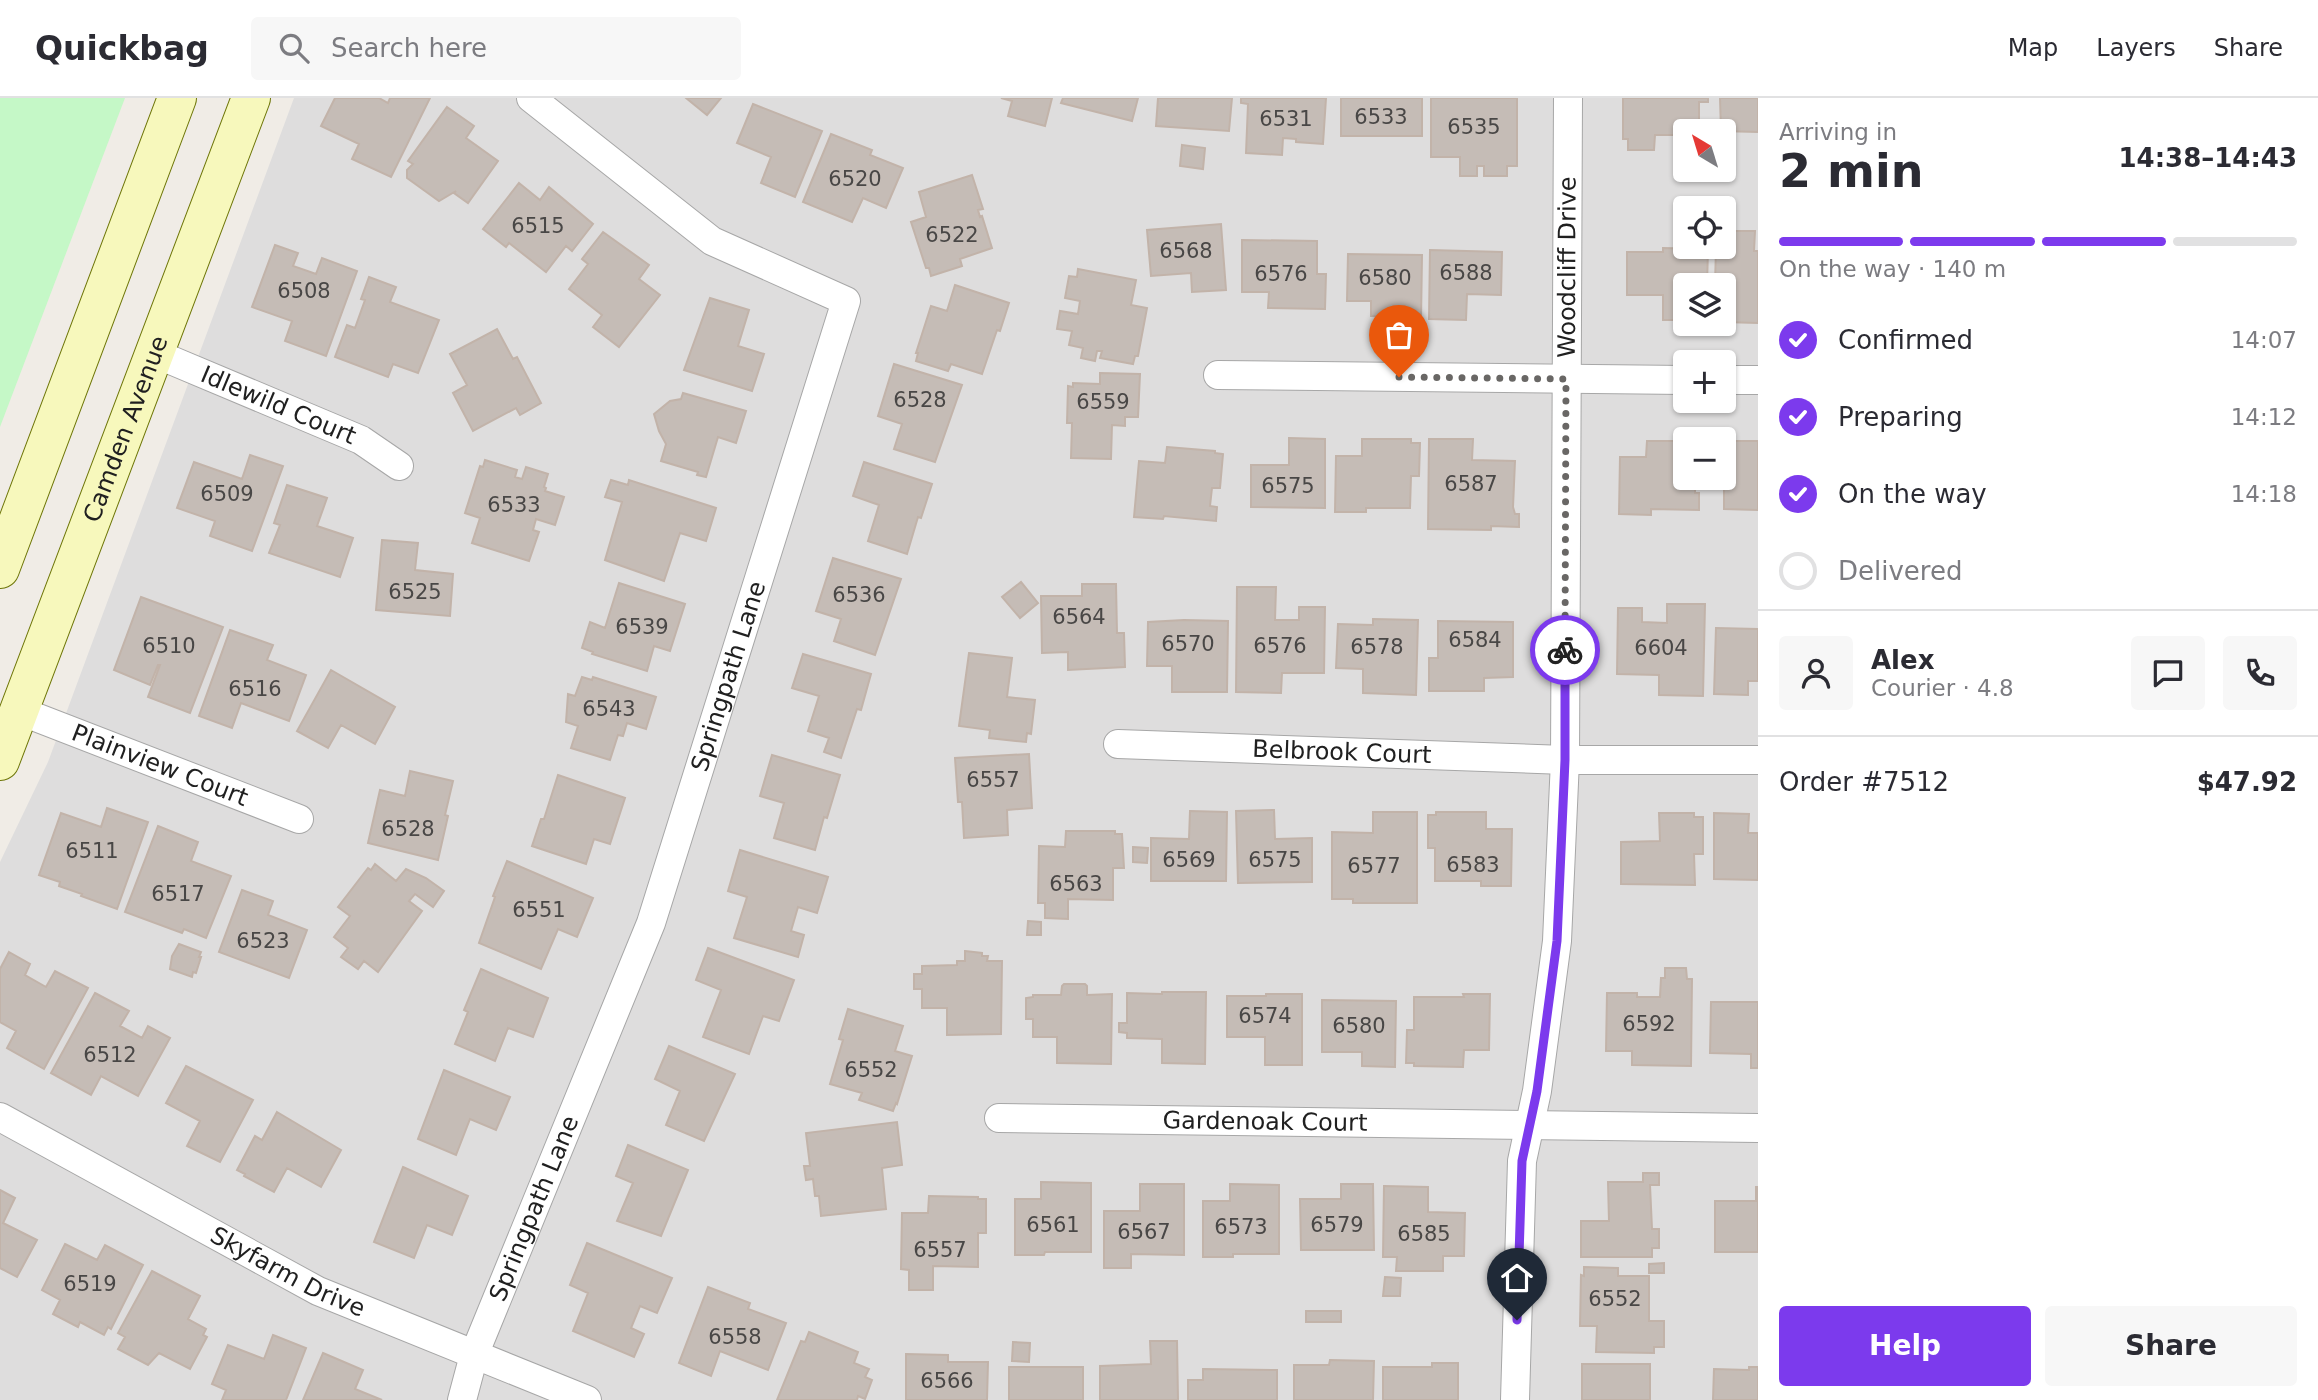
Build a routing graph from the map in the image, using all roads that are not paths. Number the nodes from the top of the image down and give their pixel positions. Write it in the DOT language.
graph roads {
  1 [pos="177,98"];
  2 [pos="251,98"];
  3 [pos="531,98"];
  4 [pos="1568,98"];
  5 [pos="154,354"];
  6 [pos="1219,375"];
  7 [pos="1566,379"];
  8 [pos="1673,380"];
  9 [pos="1736,380"];
  10 [pos="1758,380"];
  11 [pos="399,466"];
  12 [pos="0,569"];
  13 [pos="20,711"];
  14 [pos="1118,744"];
  15 [pos="1565,760"];
  16 [pos="1758,760"];
  17 [pos="0,761"];
  18 [pos="299,819"];
  19 [pos="0,1117"];
  20 [pos="999,1118"];
  21 [pos="1529,1126"];
  22 [pos="1758,1128"];
  23 [pos="474,1355"];
  24 [pos="462,1400"];
  25 [pos="587,1400"];
  26 [pos="1515,1400"];
  1 -- 12 [label="main road"];
  2 -- 5 [label="main road, Camden Avenue"];
  3 -- 23 [label="street, Springpath Lane"];
  4 -- 7 [label="street, Woodcliff Drive"];
  5 -- 11 [label="street, Idlewild Court"];
  5 -- 13 [label="main road, Camden Avenue"];
  6 -- 7 [label="street"];
  7 -- 8 [label="street"];
  7 -- 15 [label="street, Woodcliff Drive"];
  9 -- 10 [label="street"];
  13 -- 17 [label="main road, Camden Avenue"];
  13 -- 18 [label="street, Plainview Court"];
  14 -- 15 [label="street, Belbrook Court"];
  15 -- 16 [label="street, Belbrook Court"];
  15 -- 21 [label="street, Woodcliff Drive"];
  19 -- 23 [label="street, Skyfarm Drive"];
  20 -- 21 [label="street, Gardenoak Court"];
  21 -- 22 [label="street, Gardenoak Court"];
  21 -- 26 [label="street, Woodcliff Drive"];
  23 -- 24 [label="street, Springpath Lane"];
  23 -- 25 [label="street, Skyfarm Drive"];
}
